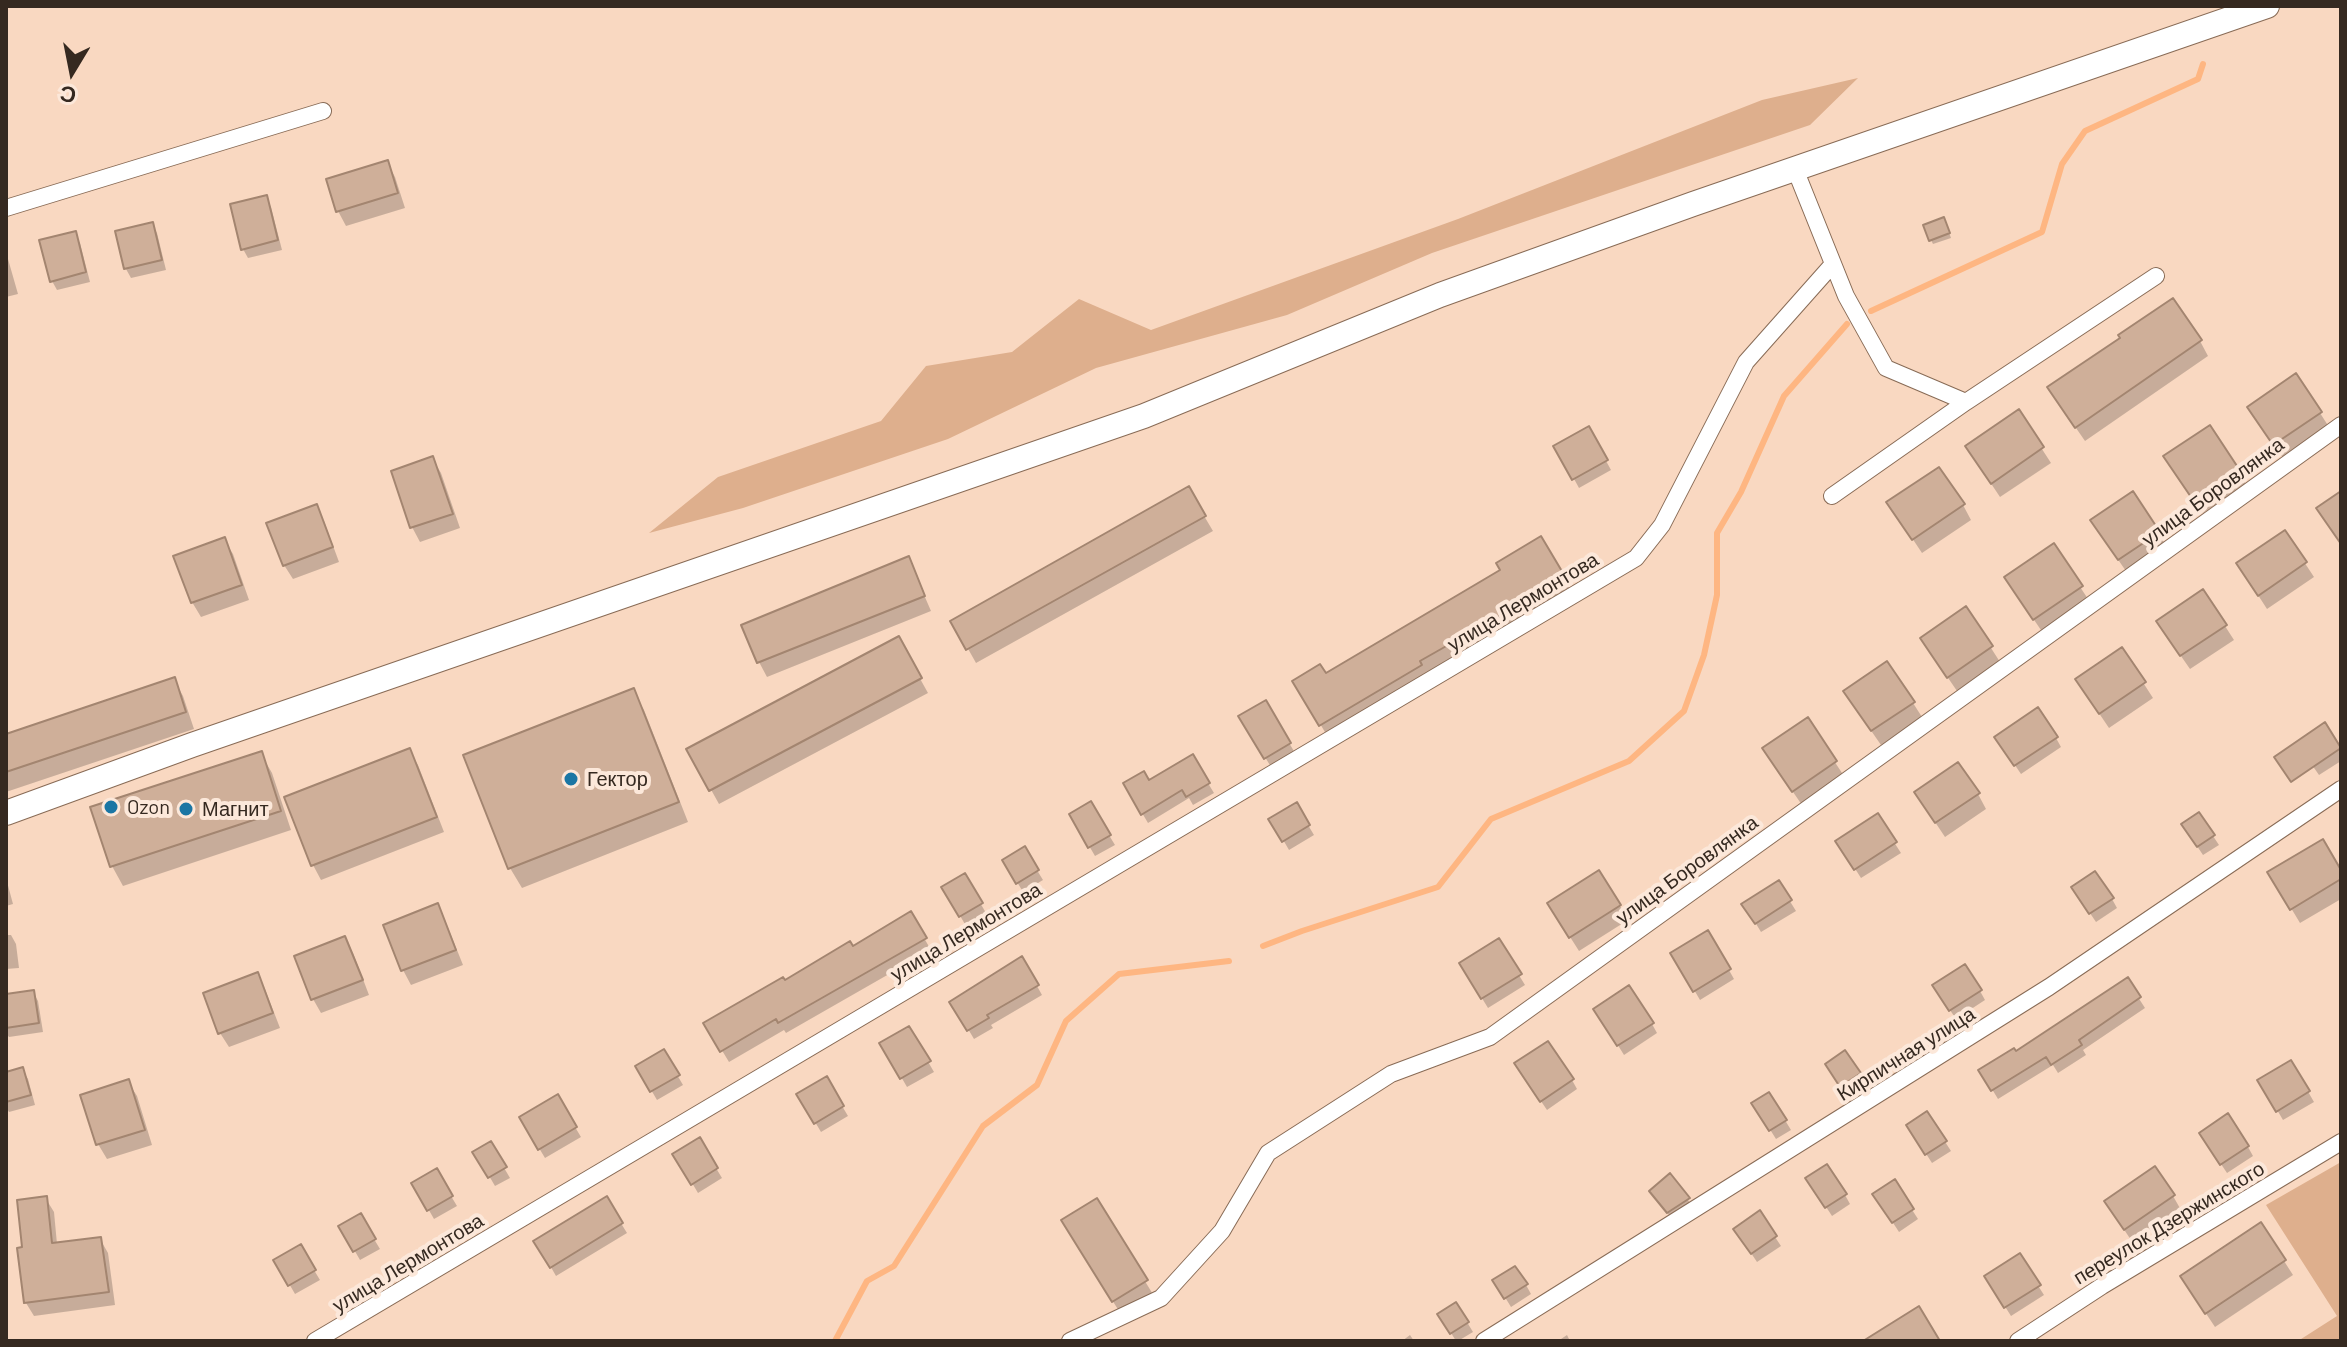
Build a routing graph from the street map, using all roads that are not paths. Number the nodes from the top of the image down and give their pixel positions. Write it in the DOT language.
graph roads {
  1 [pos="2267,6"];
  2 [pos="323,111"];
  3 [pos="1795,169"];
  4 [pos="6,208"];
  5 [pos="1833,264"];
  6 [pos="2156,276"];
  7 [pos="1966,402"];
  8 [pos="2341,425"];
  9 [pos="1832,496"];
  10 [pos="2341,789"];
  11 [pos="6,813"];
  12 [pos="2341,1142"];
  13 [pos="315,1341"];
  14 [pos="1070,1341"];
  15 [pos="1484,1341"];
  16 [pos="2018,1341"];
  1 -- 3 [label="main road"];
  2 -- 4 [label="street"];
  3 -- 5 [label="street"];
  3 -- 11 [label="main road"];
  5 -- 7 [label="street"];
  5 -- 13 [label="street, улица Лермонтова"];
  6 -- 7 [label="street"];
  7 -- 9 [label="street"];
  8 -- 14 [label="street, улица Боровлянка"];
  10 -- 15 [label="street, Кирпичная улица"];
  12 -- 16 [label="street, переулок Дзержинского"];
}
